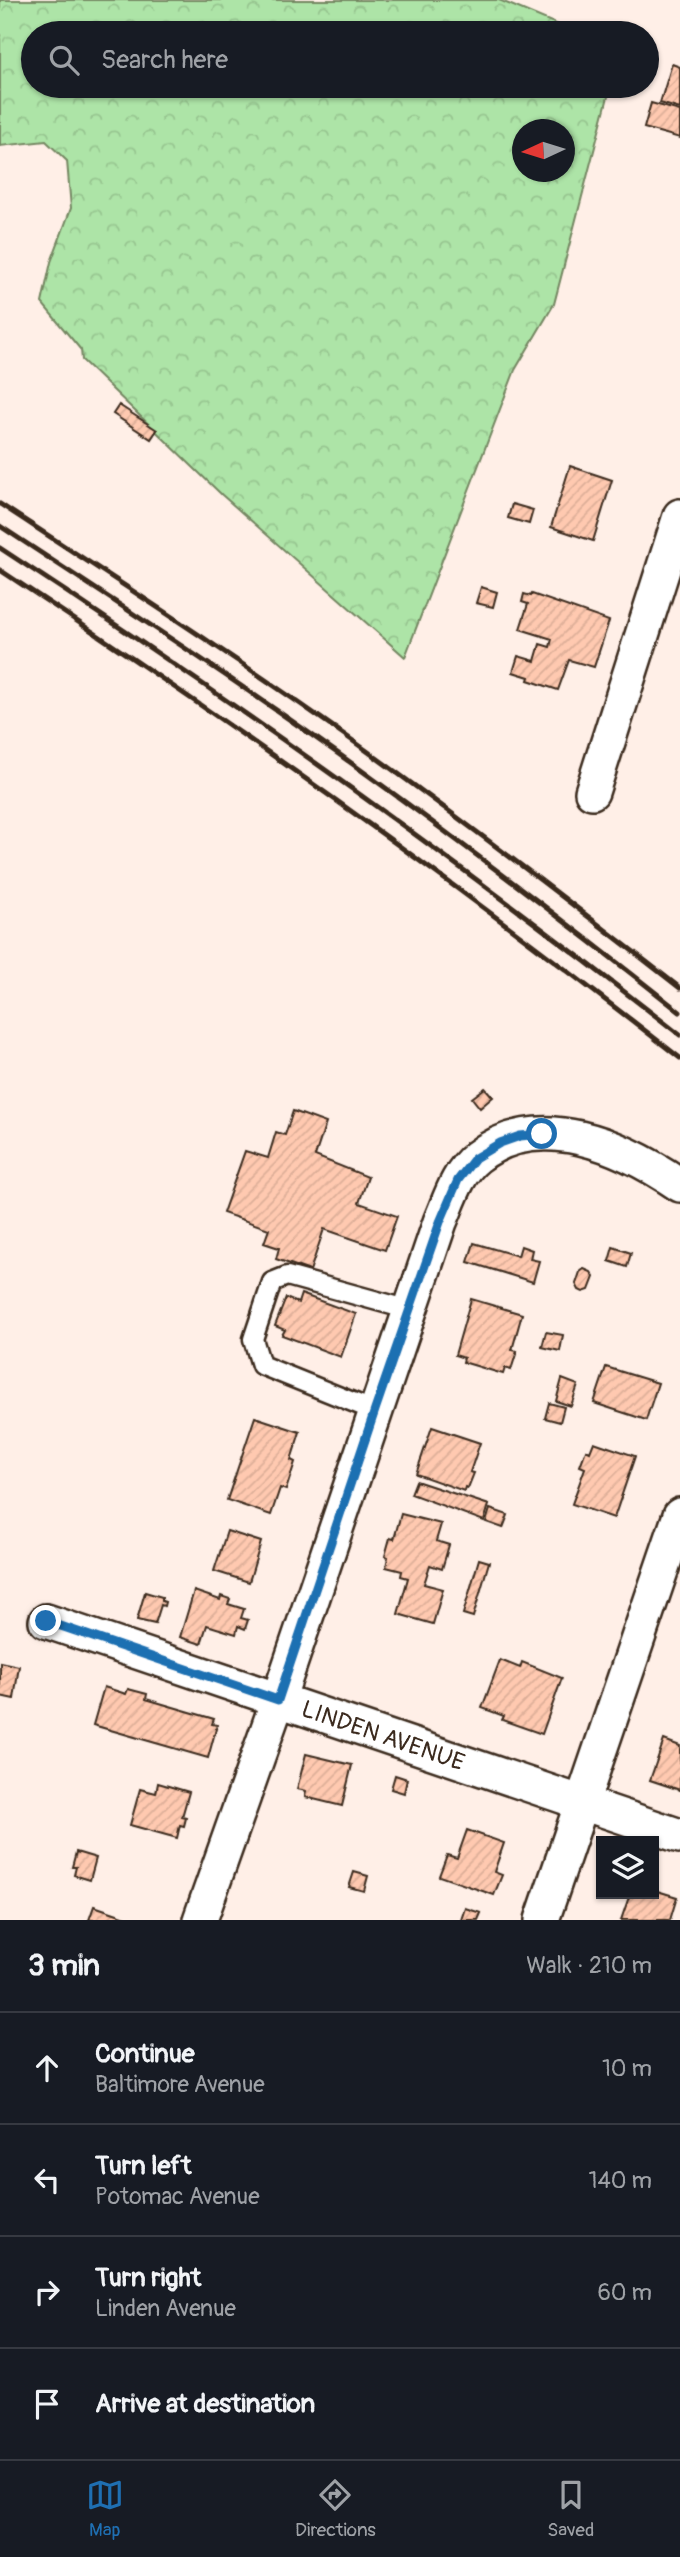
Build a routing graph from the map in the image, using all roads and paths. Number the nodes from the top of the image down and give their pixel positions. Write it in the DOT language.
graph roads {
  1 [pos="680,516"];
  2 [pos="592,792"];
  3 [pos="680,1185"];
  4 [pos="410,1310"];
  5 [pos="375,1410"];
  6 [pos="680,1515"];
  7 [pos="46,1621"];
  8 [pos="278,1700"];
  9 [pos="581,1804"];
  10 [pos="680,1836"];
  11 [pos="200,1920"];
  12 [pos="542,1920"];
  1 -- 2 [label="street"];
  3 -- 4 [label="street"];
  4 -- 5 [label="street"];
  4 -- 5 [label="lane"];
  5 -- 8 [label="street"];
  6 -- 9 [label="street"];
  7 -- 8 [label="street, LINDEN AVENUE"];
  8 -- 9 [label="street, LINDEN AVENUE"];
  8 -- 11 [label="street"];
  9 -- 10 [label="street, LINDEN AVENUE"];
  9 -- 12 [label="street"];
}
